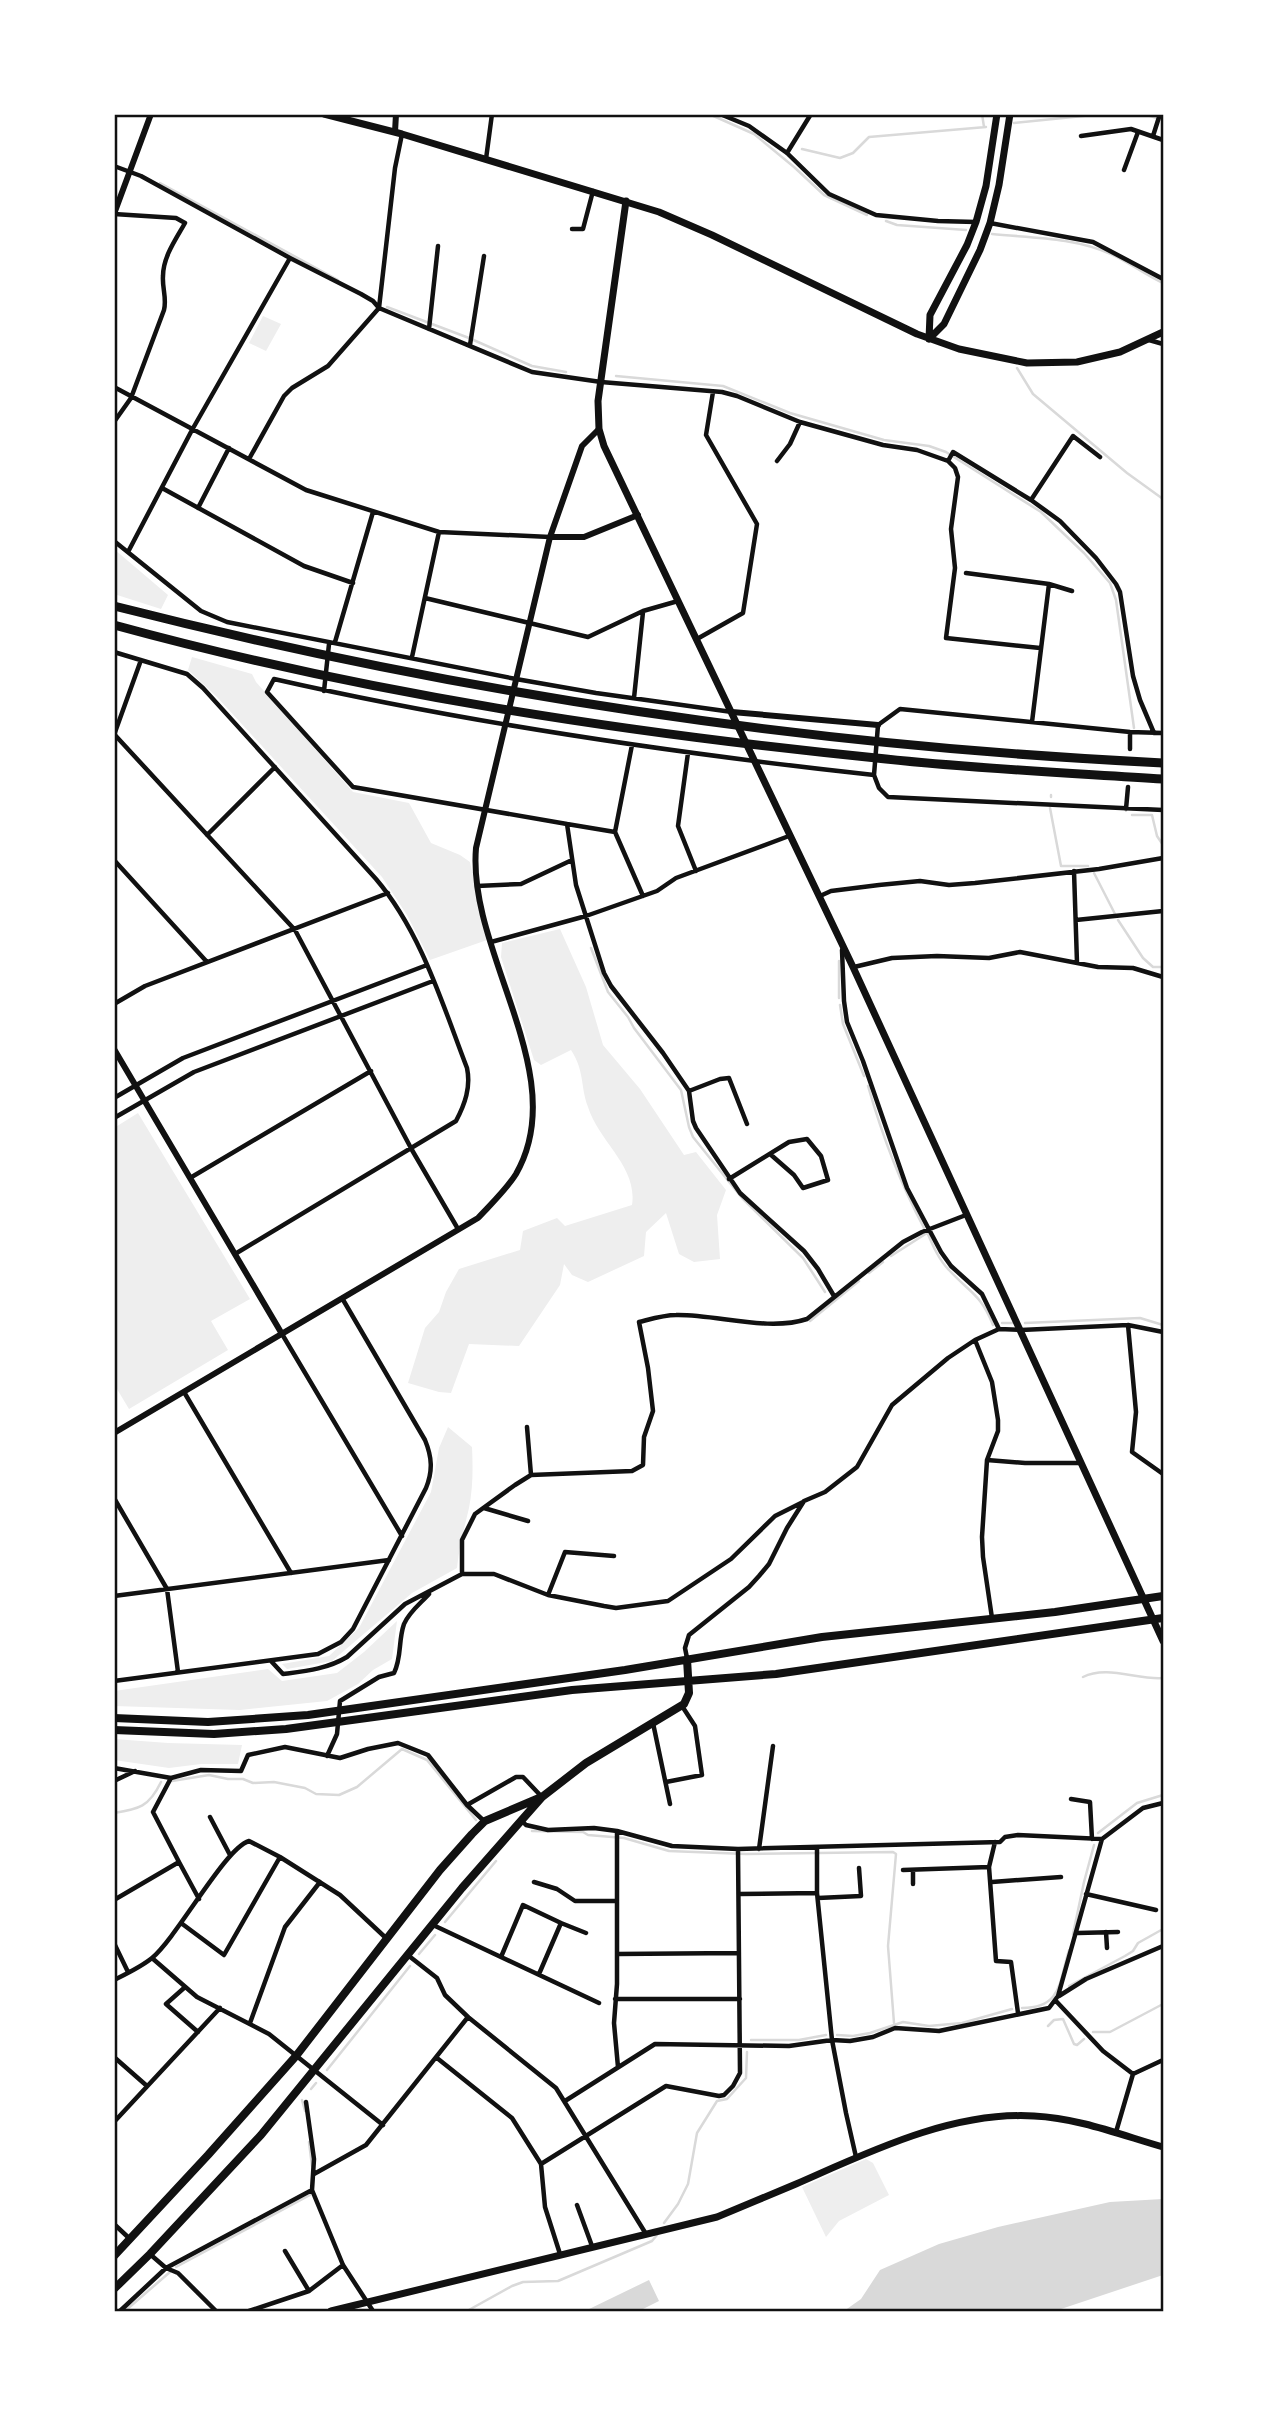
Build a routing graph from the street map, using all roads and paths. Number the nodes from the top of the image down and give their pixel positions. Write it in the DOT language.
graph roads {
  1 [pos="151,114"];
  2 [pos="324,114"];
  3 [pos="396,114"];
  4 [pos="492,114"];
  5 [pos="720,114"];
  6 [pos="811,114"];
  7 [pos="997,114"];
  8 [pos="1010,114"];
  9 [pos="1160,114"];
  10 [pos="1138,132"];
  11 [pos="398,133"];
  12 [pos="1081,136"];
  13 [pos="1153,136"];
  14 [pos="1163,140"];
  15 [pos="788,153"];
  16 [pos="486,159"];
  17 [pos="114,166"];
  18 [pos="1124,170"];
  19 [pos="129,172"];
  20 [pos="593,191"];
  21 [pos="626,201"];
  22 [pos="114,214"];
  23 [pos="976,222"];
  24 [pos="990,223"];
  25 [pos="572,229"];
  26 [pos="438,246"];
  27 [pos="484,256"];
  28 [pos="290,258"];
  29 [pos="1163,279"];
  30 [pos="380,308"];
  31 [pos="429,328"];
  32 [pos="1163,332"];
  33 [pos="929,339"];
  34 [pos="1149,340"];
  35 [pos="470,344"];
  36 [pos="1163,344"];
  37 [pos="601,382"];
  38 [pos="114,387"];
  39 [pos="713,392"];
  40 [pos="131,398"];
  41 [pos="114,422"];
  42 [pos="800,422"];
  43 [pos="599,429"];
  44 [pos="192,430"];
  45 [pos="229,448"];
  46 [pos="1100,457"];
  47 [pos="249,459"];
  48 [pos="948,460"];
  49 [pos="777,461"];
  50 [pos="162,488"];
  51 [pos="1031,500"];
  52 [pos="198,508"];
  53 [pos="373,512"];
  54 [pos="638,515"];
  55 [pos="439,532"];
  56 [pos="550,537"];
  57 [pos="114,541"];
  58 [pos="128,552"];
  59 [pos="966,573"];
  60 [pos="353,583"];
  61 [pos="1049,584"];
  62 [pos="1072,591"];
  63 [pos="425,598"];
  64 [pos="678,601"];
  65 [pos="114,607"];
  66 [pos="643,611"];
  67 [pos="528,621"];
  68 [pos="114,625"];
  69 [pos="697,639"];
  70 [pos="332,643"];
  71 [pos="1040,648"];
  72 [pos="114,652"];
  73 [pos="412,657"];
  74 [pos="141,660"];
  75 [pos="516,680"];
  76 [pos="324,691"];
  77 [pos="634,698"];
  78 [pos="732,712"];
  79 [pos="1032,722"];
  80 [pos="878,725"];
  81 [pos="506,726"];
  82 [pos="1130,732"];
  83 [pos="1154,733"];
  84 [pos="1163,733"];
  85 [pos="114,734"];
  86 [pos="632,745"];
  87 [pos="1130,749"];
  88 [pos="688,753"];
  89 [pos="754,762"];
  90 [pos="1163,762"];
  91 [pos="275,767"];
  92 [pos="874,775"];
  93 [pos="1163,779"];
  94 [pos="1128,787"];
  95 [pos="484,808"];
  96 [pos="1126,809"];
  97 [pos="1163,810"];
  98 [pos="567,824"];
  99 [pos="615,832"];
  100 [pos="207,835"];
  101 [pos="789,836"];
  102 [pos="1163,858"];
  103 [pos="114,860"];
  104 [pos="572,860"];
  105 [pos="1074,870"];
  106 [pos="696,871"];
  107 [pos="477,886"];
  108 [pos="388,893"];
  109 [pos="643,896"];
  110 [pos="819,897"];
  111 [pos="1163,911"];
  112 [pos="586,916"];
  113 [pos="1076,920"];
  114 [pos="295,930"];
  115 [pos="491,942"];
  116 [pos="842,948"];
  117 [pos="207,962"];
  118 [pos="1077,963"];
  119 [pos="427,965"];
  120 [pos="853,967"];
  121 [pos="1163,977"];
  122 [pos="433,981"];
  123 [pos="333,1000"];
  124 [pos="114,1004"];
  125 [pos="341,1016"];
  126 [pos="114,1049"];
  127 [pos="371,1071"];
  128 [pos="136,1085"];
  129 [pos="689,1091"];
  130 [pos="114,1098"];
  131 [pos="144,1100"];
  132 [pos="114,1118"];
  133 [pos="747,1124"];
  134 [pos="412,1150"];
  135 [pos="770,1154"];
  136 [pos="190,1178"];
  137 [pos="729,1179"];
  138 [pos="966,1215"];
  139 [pos="930,1229"];
  140 [pos="458,1230"];
  141 [pos="235,1254"];
  142 [pos="834,1296"];
  143 [pos="342,1298"];
  144 [pos="1128,1325"];
  145 [pos="999,1329"];
  146 [pos="1021,1330"];
  147 [pos="1163,1332"];
  148 [pos="282,1334"];
  149 [pos="975,1340"];
  150 [pos="184,1392"];
  151 [pos="527,1427"];
  152 [pos="114,1433"];
  153 [pos="988,1460"];
  154 [pos="1080,1462"];
  155 [pos="531,1475"];
  156 [pos="1163,1475"];
  157 [pos="114,1498"];
  158 [pos="804,1502"];
  159 [pos="484,1508"];
  160 [pos="528,1521"];
  161 [pos="402,1536"];
  162 [pos="614,1556"];
  163 [pos="389,1560"];
  164 [pos="291,1573"];
  165 [pos="462,1574"];
  166 [pos="167,1589"];
  167 [pos="432,1590"];
  168 [pos="548,1595"];
  169 [pos="114,1596"];
  170 [pos="1163,1596"];
  171 [pos="1143,1599"];
  172 [pos="992,1618"];
  173 [pos="1163,1618"];
  174 [pos="1153,1620"];
  175 [pos="1163,1642"];
  176 [pos="687,1659"];
  177 [pos="271,1661"];
  178 [pos="177,1672"];
  179 [pos="114,1681"];
  180 [pos="689,1681"];
  181 [pos="682,1706"];
  182 [pos="114,1718"];
  183 [pos="653,1722"];
  184 [pos="114,1730"];
  185 [pos="773,1746"];
  186 [pos="327,1756"];
  187 [pos="114,1768"];
  188 [pos="135,1772"];
  189 [pos="172,1778"];
  190 [pos="114,1781"];
  191 [pos="666,1782"];
  192 [pos="542,1797"];
  193 [pos="1071,1799"];
  194 [pos="1163,1803"];
  195 [pos="670,1804"];
  196 [pos="467,1805"];
  197 [pos="210,1816"];
  198 [pos="485,1821"];
  199 [pos="523,1821"];
  200 [pos="617,1831"];
  201 [pos="1091,1839"];
  202 [pos="1102,1839"];
  203 [pos="995,1842"];
  204 [pos="817,1848"];
  205 [pos="738,1849"];
  206 [pos="759,1849"];
  207 [pos="230,1855"];
  208 [pos="280,1857"];
  209 [pos="179,1862"];
  210 [pos="989,1867"];
  211 [pos="859,1868"];
  212 [pos="903,1870"];
  213 [pos="913,1870"];
  214 [pos="1061,1877"];
  215 [pos="320,1882"];
  216 [pos="534,1882"];
  217 [pos="992,1882"];
  218 [pos="913,1884"];
  219 [pos="1086,1894"];
  220 [pos="739,1895"];
  221 [pos="817,1895"];
  222 [pos="199,1899"];
  223 [pos="114,1900"];
  224 [pos="617,1900"];
  225 [pos="1156,1910"];
  226 [pos="181,1923"];
  227 [pos="561,1923"];
  228 [pos="432,1924"];
  229 [pos="1106,1932"];
  230 [pos="1118,1932"];
  231 [pos="586,1933"];
  232 [pos="1078,1933"];
  233 [pos="388,1939"];
  234 [pos="114,1943"];
  235 [pos="1163,1946"];
  236 [pos="1107,1948"];
  237 [pos="739,1953"];
  238 [pos="617,1954"];
  239 [pos="409,1956"];
  240 [pos="501,1957"];
  241 [pos="152,1958"];
  242 [pos="128,1972"];
  243 [pos="539,1974"];
  244 [pos="114,1980"];
  245 [pos="184,1988"];
  246 [pos="1057,1998"];
  247 [pos="615,1999"];
  248 [pos="740,1999"];
  249 [pos="599,2003"];
  250 [pos="220,2008"];
  251 [pos="1018,2013"];
  252 [pos="468,2017"];
  253 [pos="250,2023"];
  254 [pos="198,2032"];
  255 [pos="832,2040"];
  256 [pos="740,2045"];
  257 [pos="296,2056"];
  258 [pos="437,2058"];
  259 [pos="1163,2060"];
  260 [pos="115,2061"];
  261 [pos="618,2067"];
  262 [pos="316,2071"];
  263 [pos="1133,2074"];
  264 [pos="147,2086"];
  265 [pos="565,2101"];
  266 [pos="306,2102"];
  267 [pos="114,2122"];
  268 [pos="383,2125"];
  269 [pos="1116,2133"];
  270 [pos="587,2137"];
  271 [pos="1163,2147"];
  272 [pos="856,2157"];
  273 [pos="541,2164"];
  274 [pos="314,2174"];
  275 [pos="312,2190"];
  276 [pos="577,2205"];
  277 [pos="114,2224"];
  278 [pos="646,2234"];
  279 [pos="130,2238"];
  280 [pos="592,2246"];
  281 [pos="285,2250"];
  282 [pos="150,2254"];
  283 [pos="560,2254"];
  284 [pos="114,2256"];
  285 [pos="343,2265"];
  286 [pos="166,2268"];
  287 [pos="114,2289"];
  288 [pos="309,2291"];
  289 [pos="367,2302"];
  290 [pos="120,2311"];
  291 [pos="216,2311"];
  292 [pos="249,2311"];
  293 [pos="331,2311"];
  294 [pos="373,2311"];
  1 -- 19 [label="street"];
  2 -- 11 [label="main road"];
  3 -- 11 [label="street"];
  4 -- 16 [label="street"];
  5 -- 15 [label="street"];
  6 -- 15 [label="street"];
  7 -- 23 [label="main road"];
  8 -- 24 [label="main road"];
  9 -- 13 [label="street"];
  10 -- 12 [label="street"];
  10 -- 13 [label="street"];
  10 -- 18 [label="street"];
  11 -- 16 [label="main road"];
  11 -- 30 [label="street"];
  13 -- 14 [label="street"];
  15 -- 23 [label="street"];
  16 -- 20 [label="main road"];
  17 -- 19 [label="street"];
  19 -- 22 [label="street"];
  19 -- 28 [label="street"];
  20 -- 21 [label="main road"];
  20 -- 25 [label="street"];
  21 -- 33 [label="main road"];
  21 -- 37 [label="main road"];
  22 -- 40 [label="street"];
  23 -- 33 [label="main road"];
  24 -- 29 [label="street"];
  24 -- 33 [label="main road"];
  26 -- 31 [label="street"];
  27 -- 35 [label="street"];
  28 -- 30 [label="street"];
  28 -- 44 [label="street"];
  30 -- 31 [label="street"];
  30 -- 47 [label="street"];
  31 -- 35 [label="street"];
  32 -- 34 [label="main road"];
  33 -- 34 [label="main road"];
  34 -- 36 [label="street"];
  35 -- 37 [label="street"];
  37 -- 39 [label="street"];
  37 -- 43 [label="main road"];
  38 -- 40 [label="street"];
  39 -- 42 [label="street"];
  39 -- 69 [label="street"];
  40 -- 41 [label="street"];
  40 -- 44 [label="street"];
  42 -- 48 [label="street"];
  42 -- 49 [label="street"];
  43 -- 54 [label="main road"];
  43 -- 56 [label="street"];
  44 -- 45 [label="street"];
  44 -- 50 [label="street"];
  45 -- 47 [label="street"];
  45 -- 52 [label="street"];
  46 -- 51 [label="street"];
  47 -- 53 [label="street"];
  48 -- 51 [label="street"];
  48 -- 71 [label="street"];
  50 -- 52 [label="street"];
  50 -- 58 [label="street"];
  51 -- 83 [label="street"];
  52 -- 60 [label="street"];
  53 -- 55 [label="street"];
  53 -- 60 [label="street"];
  54 -- 56 [label="street"];
  54 -- 64 [label="main road"];
  55 -- 56 [label="street"];
  55 -- 63 [label="street"];
  56 -- 67 [label="street"];
  57 -- 58 [label="street"];
  58 -- 70 [label="street"];
  59 -- 61 [label="street"];
  60 -- 70 [label="street"];
  61 -- 62 [label="street"];
  61 -- 71 [label="street"];
  63 -- 67 [label="street"];
  63 -- 73 [label="street"];
  64 -- 66 [label="street"];
  64 -- 69 [label="main road"];
  65 -- 90 [label="highway"];
  66 -- 67 [label="street"];
  66 -- 77 [label="street"];
  67 -- 75 [label="street"];
  68 -- 93 [label="highway"];
  69 -- 78 [label="main road"];
  70 -- 73 [label="street"];
  70 -- 76 [label="street"];
  71 -- 79 [label="street"];
  72 -- 74 [label="street"];
  73 -- 75 [label="street"];
  74 -- 85 [label="street"];
  74 -- 91 [label="street"];
  75 -- 77 [label="street"];
  75 -- 81 [label="street"];
  76 -- 81 [label="street"];
  76 -- 95 [label="street"];
  77 -- 78 [label="street"];
  78 -- 80 [label="street"];
  78 -- 89 [label="main road"];
  79 -- 80 [label="street"];
  79 -- 82 [label="street"];
  80 -- 92 [label="street"];
  81 -- 86 [label="street"];
  81 -- 95 [label="street"];
  82 -- 83 [label="street"];
  82 -- 87 [label="street"];
  83 -- 84 [label="street"];
  85 -- 100 [label="street"];
  86 -- 88 [label="street"];
  86 -- 99 [label="street"];
  88 -- 89 [label="street"];
  88 -- 106 [label="street"];
  89 -- 92 [label="street"];
  89 -- 101 [label="main road"];
  91 -- 100 [label="street"];
  91 -- 108 [label="street"];
  92 -- 96 [label="street"];
  94 -- 96 [label="street"];
  95 -- 98 [label="street"];
  95 -- 107 [label="street"];
  96 -- 97 [label="street"];
  98 -- 99 [label="street"];
  98 -- 104 [label="street"];
  99 -- 109 [label="street"];
  100 -- 114 [label="street"];
  101 -- 106 [label="street"];
  101 -- 110 [label="main road"];
  102 -- 105 [label="street"];
  103 -- 117 [label="street"];
  104 -- 107 [label="street"];
  104 -- 112 [label="street"];
  105 -- 110 [label="street"];
  105 -- 113 [label="street"];
  106 -- 109 [label="street"];
  107 -- 115 [label="street"];
  108 -- 114 [label="street"];
  108 -- 119 [label="street"];
  109 -- 112 [label="street"];
  110 -- 116 [label="main road"];
  111 -- 113 [label="street"];
  112 -- 115 [label="street"];
  112 -- 129 [label="street"];
  113 -- 118 [label="street"];
  114 -- 117 [label="street"];
  114 -- 123 [label="street"];
  115 -- 140 [label="street"];
  116 -- 120 [label="main road"];
  116 -- 139 [label="street"];
  117 -- 124 [label="street"];
  118 -- 120 [label="street"];
  118 -- 121 [label="street"];
  119 -- 122 [label="street"];
  119 -- 123 [label="street"];
  120 -- 138 [label="main road"];
  122 -- 125 [label="street"];
  122 -- 134 [label="street"];
  123 -- 125 [label="street"];
  123 -- 128 [label="street"];
  125 -- 127 [label="street"];
  125 -- 131 [label="street"];
  126 -- 128 [label="street"];
  127 -- 134 [label="street"];
  127 -- 136 [label="street"];
  128 -- 130 [label="street"];
  128 -- 131 [label="street"];
  129 -- 133 [label="street"];
  129 -- 137 [label="street"];
  131 -- 132 [label="street"];
  131 -- 136 [label="street"];
  134 -- 140 [label="street"];
  134 -- 141 [label="street"];
  135 -- 135 [label="street"];
  135 -- 137 [label="street"];
  136 -- 141 [label="street"];
  137 -- 142 [label="street"];
  138 -- 139 [label="street"];
  138 -- 146 [label="main road"];
  139 -- 142 [label="street"];
  139 -- 145 [label="street"];
  140 -- 143 [label="street"];
  141 -- 148 [label="street"];
  142 -- 155 [label="street"];
  143 -- 148 [label="street"];
  143 -- 161 [label="street"];
  144 -- 146 [label="street"];
  144 -- 147 [label="street"];
  144 -- 156 [label="street"];
  145 -- 146 [label="street"];
  145 -- 149 [label="street"];
  146 -- 154 [label="main road"];
  148 -- 150 [label="street"];
  148 -- 161 [label="street"];
  149 -- 153 [label="street"];
  149 -- 158 [label="street"];
  150 -- 152 [label="street"];
  150 -- 164 [label="street"];
  151 -- 155 [label="street"];
  153 -- 154 [label="street"];
  153 -- 172 [label="street"];
  154 -- 171 [label="main road"];
  155 -- 159 [label="street"];
  157 -- 166 [label="street"];
  158 -- 168 [label="street"];
  158 -- 176 [label="street"];
  159 -- 160 [label="street"];
  159 -- 165 [label="street"];
  161 -- 163 [label="street"];
  162 -- 168 [label="street"];
  163 -- 164 [label="street"];
  163 -- 177 [label="street"];
  164 -- 166 [label="street"];
  165 -- 167 [label="street"];
  165 -- 168 [label="street"];
  166 -- 169 [label="street"];
  166 -- 178 [label="street"];
  167 -- 177 [label="street"];
  167 -- 186 [label="street"];
  170 -- 171 [label="highway"];
  171 -- 172 [label="highway"];
  171 -- 174 [label="main road"];
  172 -- 176 [label="highway"];
  173 -- 174 [label="highway"];
  174 -- 175 [label="main road"];
  174 -- 180 [label="highway"];
  176 -- 180 [label="highway"];
  176 -- 182 [label="highway"];
  177 -- 178 [label="street"];
  178 -- 179 [label="street"];
  180 -- 181 [label="highway"];
  180 -- 184 [label="highway"];
  181 -- 183 [label="highway"];
  181 -- 191 [label="street"];
  183 -- 191 [label="street"];
  183 -- 192 [label="highway"];
  185 -- 206 [label="street"];
  186 -- 189 [label="street"];
  186 -- 196 [label="street"];
  187 -- 188 [label="street"];
  188 -- 189 [label="street"];
  188 -- 190 [label="street"];
  189 -- 209 [label="street"];
  191 -- 195 [label="street"];
  192 -- 196 [label="street"];
  192 -- 198 [label="highway"];
  192 -- 199 [label="highway"];
  193 -- 201 [label="street"];
  194 -- 202 [label="street"];
  196 -- 198 [label="street"];
  197 -- 207 [label="street"];
  198 -- 233 [label="highway"];
  199 -- 200 [label="street"];
  199 -- 228 [label="highway"];
  200 -- 205 [label="street"];
  200 -- 224 [label="street"];
  201 -- 202 [label="street"];
  201 -- 203 [label="street"];
  202 -- 219 [label="street"];
  203 -- 204 [label="street"];
  203 -- 210 [label="street"];
  204 -- 206 [label="street"];
  204 -- 221 [label="street"];
  205 -- 206 [label="street"];
  205 -- 220 [label="street"];
  207 -- 208 [label="street"];
  207 -- 222 [label="street"];
  208 -- 215 [label="street"];
  208 -- 226 [label="street"];
  209 -- 222 [label="street"];
  209 -- 223 [label="street"];
  210 -- 213 [label="street"];
  210 -- 217 [label="street"];
  211 -- 221 [label="street"];
  212 -- 213 [label="street"];
  213 -- 218 [label="street"];
  214 -- 217 [label="street"];
  215 -- 233 [label="street"];
  215 -- 253 [label="street"];
  216 -- 224 [label="street"];
  217 -- 251 [label="street"];
  219 -- 225 [label="street"];
  219 -- 232 [label="street"];
  220 -- 221 [label="street"];
  220 -- 237 [label="street"];
  221 -- 255 [label="street"];
  222 -- 226 [label="street"];
  224 -- 238 [label="street"];
  226 -- 241 [label="street"];
  227 -- 231 [label="street"];
  227 -- 240 [label="street"];
  227 -- 243 [label="street"];
  228 -- 239 [label="highway"];
  228 -- 240 [label="street"];
  229 -- 230 [label="street"];
  229 -- 232 [label="street"];
  229 -- 236 [label="street"];
  232 -- 246 [label="street"];
  233 -- 257 [label="highway"];
  234 -- 242 [label="street"];
  235 -- 246 [label="street"];
  237 -- 238 [label="street"];
  237 -- 248 [label="street"];
  238 -- 247 [label="street"];
  239 -- 252 [label="street"];
  239 -- 262 [label="highway"];
  240 -- 243 [label="street"];
  241 -- 242 [label="street"];
  241 -- 245 [label="street"];
  242 -- 244 [label="street"];
  243 -- 249 [label="street"];
  245 -- 250 [label="street"];
  245 -- 254 [label="street"];
  246 -- 251 [label="street"];
  246 -- 263 [label="street"];
  247 -- 248 [label="street"];
  247 -- 261 [label="street"];
  248 -- 256 [label="street"];
  250 -- 253 [label="street"];
  250 -- 254 [label="street"];
  251 -- 255 [label="street"];
  252 -- 258 [label="street"];
  252 -- 265 [label="street"];
  253 -- 257 [label="street"];
  254 -- 264 [label="street"];
  255 -- 256 [label="street"];
  255 -- 272 [label="street"];
  256 -- 261 [label="street"];
  256 -- 270 [label="street"];
  257 -- 262 [label="street"];
  257 -- 279 [label="highway"];
  258 -- 268 [label="street"];
  258 -- 273 [label="street"];
  259 -- 263 [label="street"];
  260 -- 264 [label="street"];
  261 -- 265 [label="street"];
  262 -- 268 [label="street"];
  262 -- 282 [label="highway"];
  263 -- 269 [label="street"];
  264 -- 267 [label="street"];
  265 -- 270 [label="street"];
  266 -- 274 [label="street"];
  268 -- 274 [label="street"];
  269 -- 271 [label="main road"];
  269 -- 272 [label="main road"];
  270 -- 273 [label="street"];
  270 -- 278 [label="street"];
  272 -- 278 [label="main road"];
  273 -- 283 [label="street"];
  274 -- 275 [label="street"];
  275 -- 285 [label="street"];
  275 -- 286 [label="street"];
  276 -- 280 [label="street"];
  277 -- 279 [label="street"];
  278 -- 280 [label="main road"];
  279 -- 284 [label="highway"];
  280 -- 283 [label="main road"];
  281 -- 288 [label="street"];
  282 -- 286 [label="street"];
  282 -- 287 [label="highway"];
  283 -- 289 [label="main road"];
  285 -- 288 [label="street"];
  285 -- 289 [label="street"];
  286 -- 290 [label="street"];
  286 -- 291 [label="street"];
  288 -- 292 [label="street"];
  289 -- 293 [label="main road"];
  289 -- 294 [label="street"];
}
